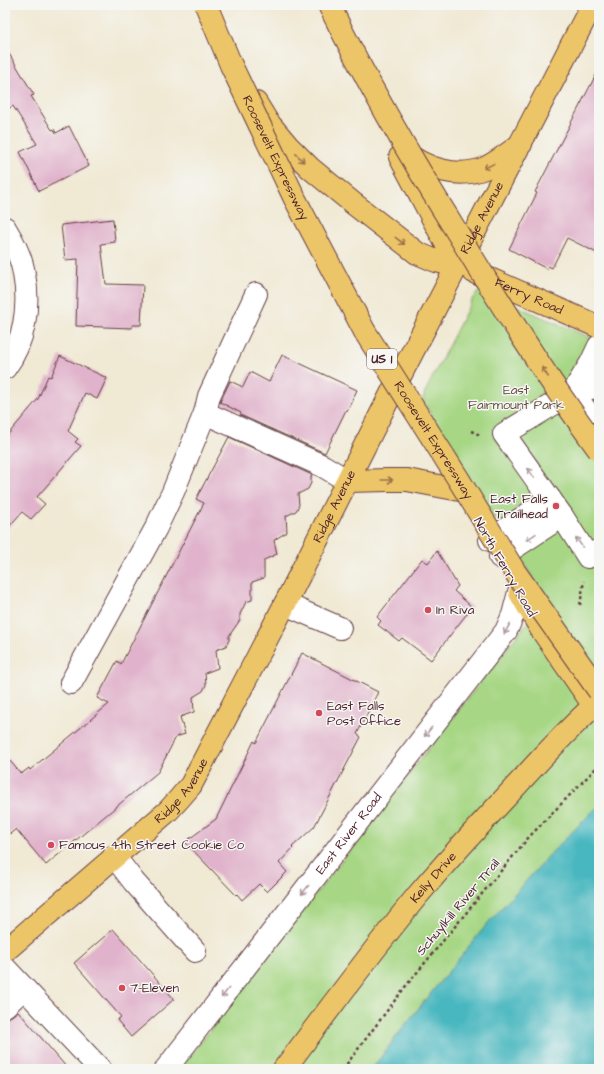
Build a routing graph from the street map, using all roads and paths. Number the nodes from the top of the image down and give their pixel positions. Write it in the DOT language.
graph roads {
  1 [pos="206,5"];
  2 [pos="209,5"];
  3 [pos="318,5"];
  4 [pos="329,5"];
  5 [pos="592,5"];
  6 [pos="250,95"];
  7 [pos="391,140"];
  8 [pos="521,144"];
  9 [pos="5,228"];
  10 [pos="458,266"];
  11 [pos="256,294"];
  12 [pos="599,327"];
  13 [pos="599,346"];
  14 [pos="5,368"];
  15 [pos="398,382"];
  16 [pos="599,383"];
  17 [pos="573,392"];
  18 [pos="206,413"];
  19 [pos="599,430"];
  20 [pos="599,450"];
  21 [pos="348,481"];
  22 [pos="460,490"];
  23 [pos="556,508"];
  24 [pos="495,549"];
  25 [pos="599,550"];
  26 [pos="519,592"];
  27 [pos="285,604"];
  28 [pos="340,628"];
  29 [pos="71,683"];
  30 [pos="597,699"];
  31 [pos="599,765"];
  32 [pos="114,856"];
  33 [pos="5,951"];
  34 [pos="195,951"];
  35 [pos="5,968"];
  36 [pos="24,988"];
  37 [pos="5,1006"];
  38 [pos="100,1069"];
  39 [pos="166,1069"];
  40 [pos="284,1069"];
  41 [pos="343,1069"];
  1 -- 30 [label="main road, Roosevelt Expressway / US 1, bridge"];
  2 -- 6 [label="main road"];
  3 -- 7 [label="main road"];
  20 -- 4 [label="main road, one-way, bridge"];
  5 -- 8 [label="main road, Ridge Avenue"];
  6 -- 10 [label="main road, Ferry Road, one-way"];
  6 -- 15 [label="main road, North Ferry Road"];
  8 -- 7 [label="main road, one-way"];
  7 -- 10 [label="main road"];
  8 -- 10 [label="main road, Ridge Avenue"];
  9 -- 14 [label="street"];
  10 -- 12 [label="main road, Ferry Road"];
  10 -- 15 [label="main road, Ridge Avenue"];
  11 -- 18 [label="street"];
  13 -- 17 [label="street"];
  15 -- 21 [label="main road, Ridge Avenue"];
  15 -- 22 [label="main road, North Ferry Road"];
  16 -- 17 [label="street"];
  17 -- 19 [label="street"];
  23 -- 17 [label="street, one-way"];
  18 -- 21 [label="street"];
  18 -- 29 [label="street"];
  21 -- 22 [label="main road, one-way"];
  21 -- 27 [label="main road, Ridge Avenue"];
  22 -- 24 [label="main road, North Ferry Road"];
  23 -- 24 [label="street"];
  25 -- 23 [label="street, one-way"];
  24 -- 26 [label="main road, North Ferry Road"];
  26 -- 30 [label="main road, North Ferry Road"];
  26 -- 39 [label="street, East River Road, one-way"];
  27 -- 28 [label="street"];
  27 -- 32 [label="main road, Ridge Avenue"];
  30 -- 40 [label="main road, Kelly Drive"];
  31 -- 41 [label="path, Schuylkill River Trail"];
  32 -- 33 [label="main road, Ridge Avenue"];
  32 -- 34 [label="street"];
  35 -- 36 [label="street"];
  36 -- 37 [label="street"];
  36 -- 38 [label="street"];
}
